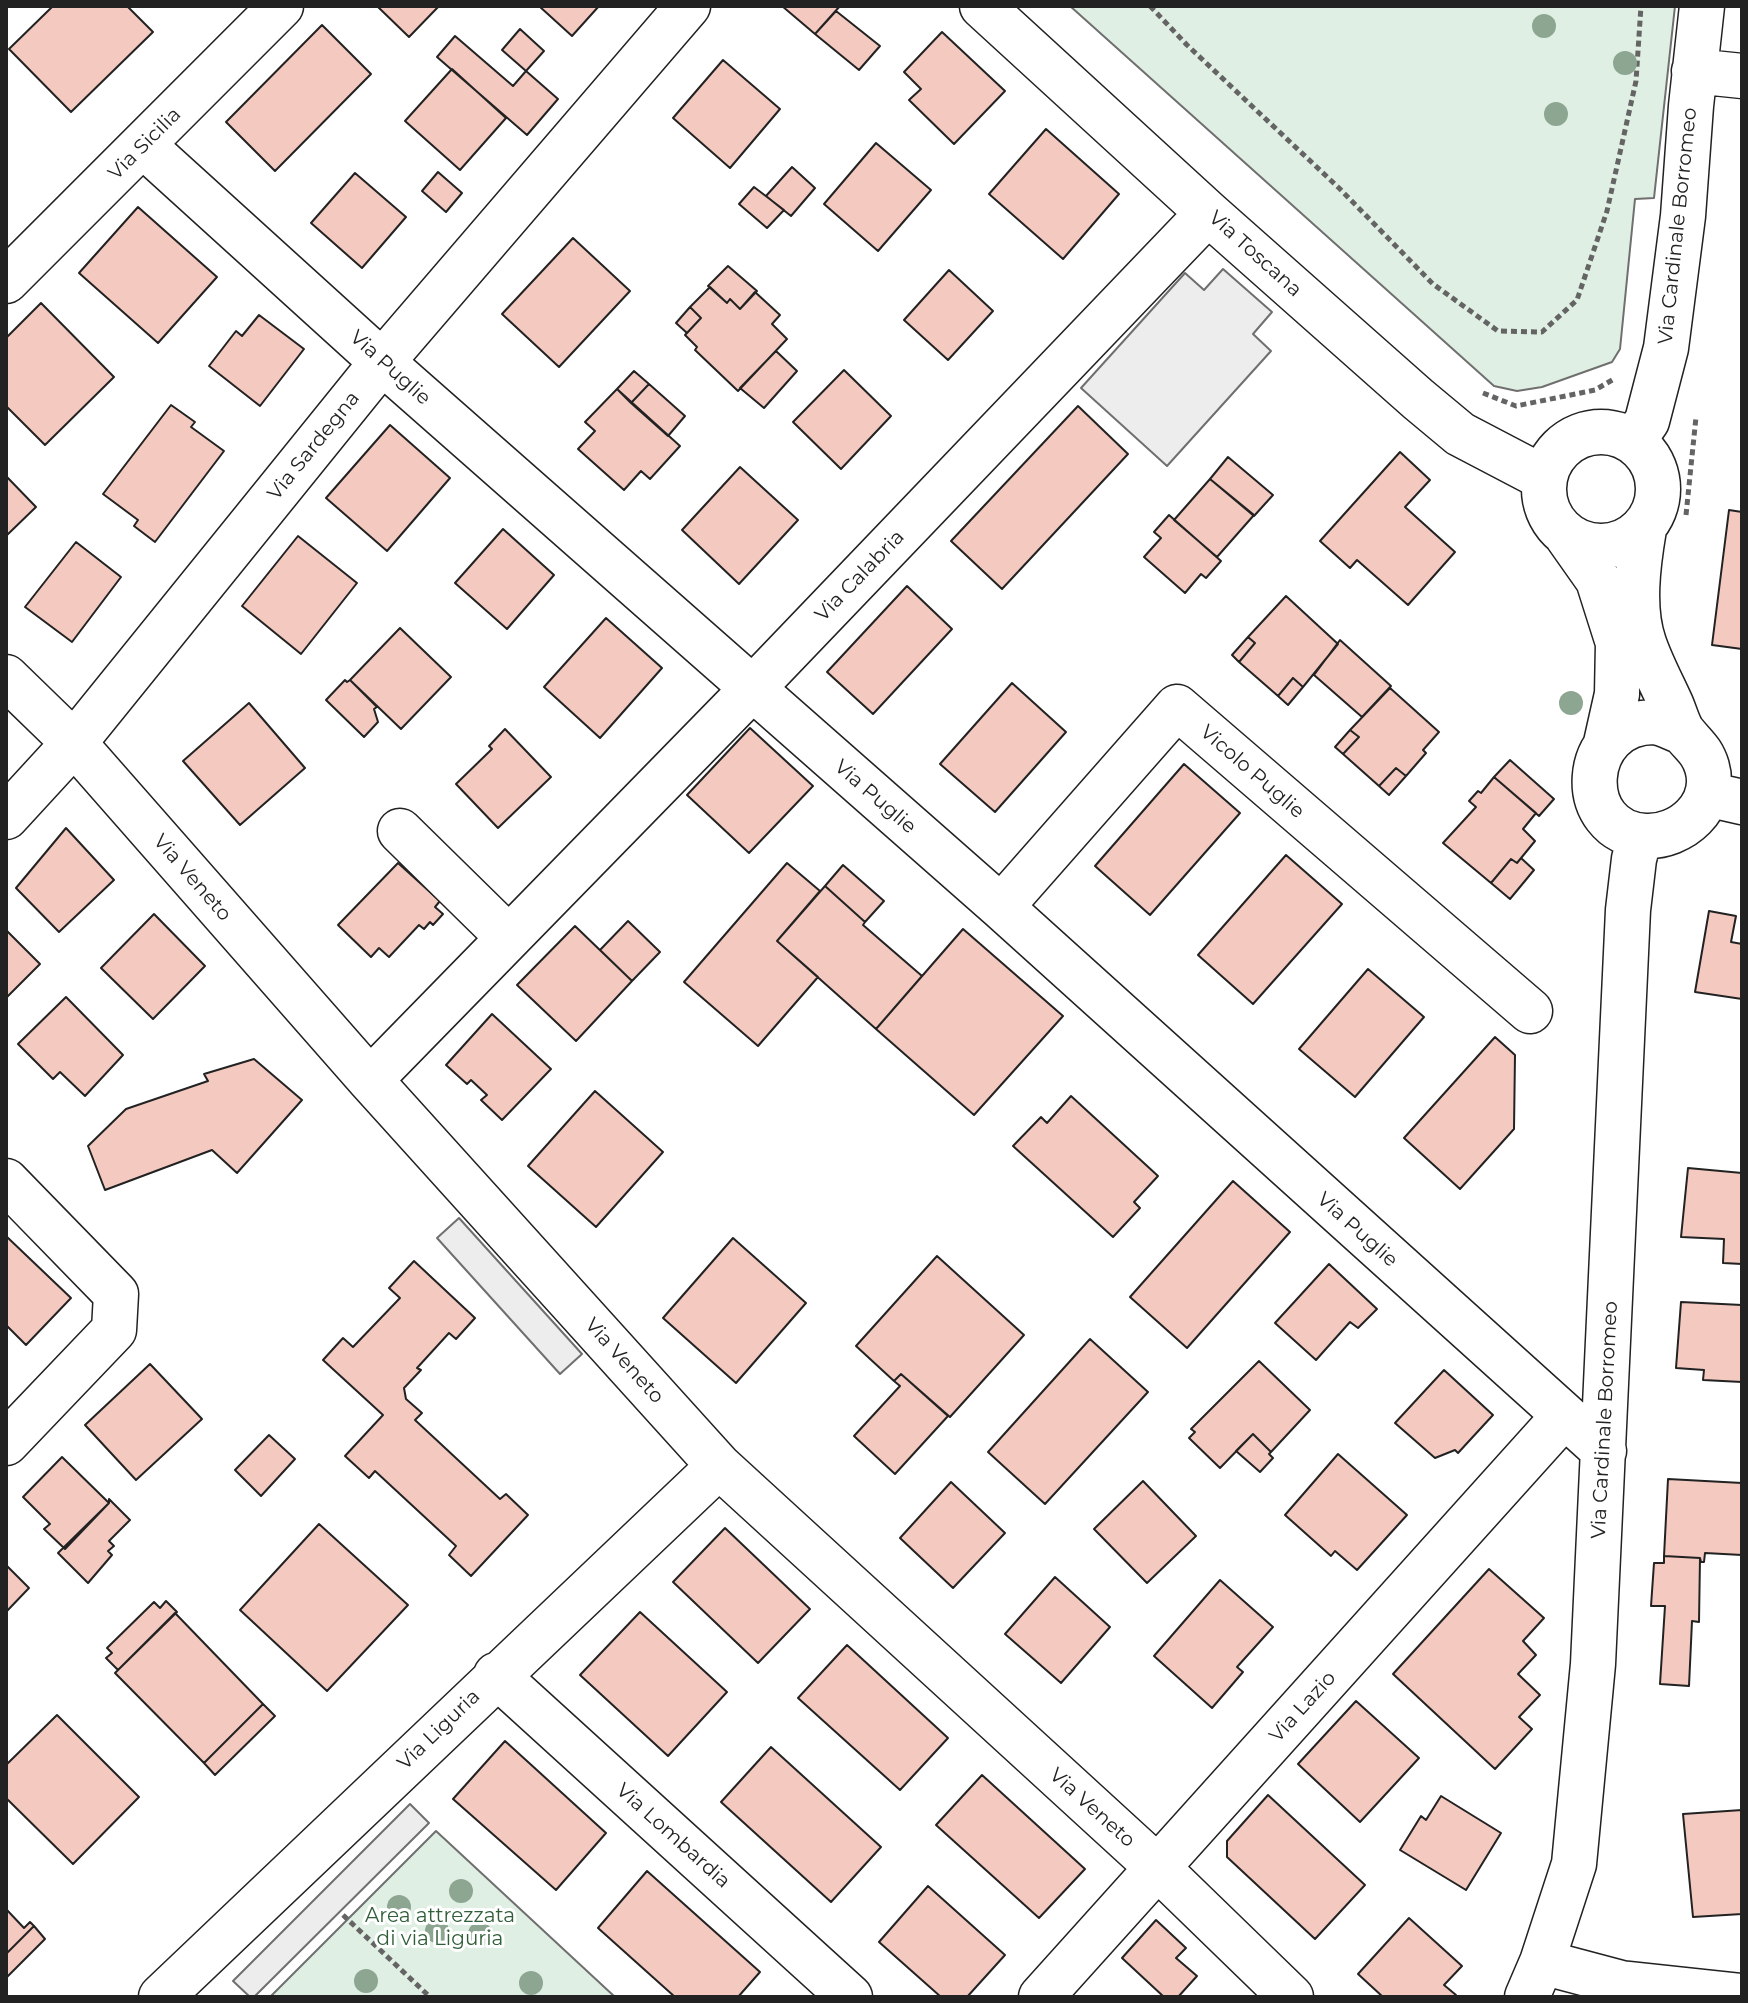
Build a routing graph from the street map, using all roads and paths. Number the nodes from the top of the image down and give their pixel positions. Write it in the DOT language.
graph roads {
  1 [pos="281,6"];
  2 [pos="688,6"];
  3 [pos="982,6"];
  4 [pos="1150,6"];
  5 [pos="1641,6"];
  6 [pos="1702,6"];
  7 [pos="1694,71"];
  8 [pos="1742,76"];
  9 [pos="144,146"];
  10 [pos="1208,213"];
  11 [pos="6,281"];
  12 [pos="382,362"];
  13 [pos="1616,378"];
  14 [pos="1476,391"];
  15 [pos="1697,412"];
  16 [pos="1633,441"];
  17 [pos="1544,478"];
  18 [pos="1686,519"];
  19 [pos="1644,529"];
  20 [pos="1567,536"];
  21 [pos="6,677"];
  22 [pos="752,689"];
  23 [pos="1683,732"];
  24 [pos="74,743"];
  25 [pos="1606,743"];
  26 [pos="1724,798"];
  27 [pos="6,817"];
  28 [pos="400,831"];
  29 [pos="1640,836"];
  30 [pos="1001,907"];
  31 [pos="508,937"];
  32 [pos="1530,1011"];
  33 [pos="370,1080"];
  34 [pos="6,1181"];
  35 [pos="1564,1416"];
  36 [pos="6,1443"];
  37 [pos="1604,1451"];
  38 [pos="719,1466"];
  39 [pos="496,1675"];
  40 [pos="1158,1868"];
  41 [pos="343,1915"];
  42 [pos="1535,1980"];
  43 [pos="1619,1990"];
  44 [pos="1742,1996"];
  45 [pos="161,1997"];
  46 [pos="430,1997"];
  47 [pos="850,1997"];
  48 [pos="1041,1997"];
  49 [pos="1291,1997"];
  1 -- 9 [label="street, Via Sicilia"];
  2 -- 12 [label="street, Via Sardegna"];
  3 -- 10 [label="street, Via Toscana"];
  4 -- 5 [label="path"];
  6 -- 7 [label="street, Via Cardinale Borromeo"];
  7 -- 8 [label="street"];
  7 -- 16 [label="street, Via Cardinale Borromeo"];
  9 -- 11 [label="street, Via Sicilia"];
  9 -- 12 [label="street, Via Puglie"];
  10 -- 17 [label="street, Via Toscana"];
  10 -- 22 [label="street, Via Calabria"];
  12 -- 22 [label="street, Via Puglie"];
  12 -- 24 [label="street, Via Sardegna"];
  13 -- 14 [label="path"];
  15 -- 18 [label="path"];
  16 -- 17 [label="street"];
  16 -- 19 [label="street"];
  17 -- 20 [label="street"];
  19 -- 20 [label="street"];
  19 -- 23 [label="street"];
  20 -- 25 [label="street"];
  21 -- 24 [label="street, Via Veneto"];
  22 -- 30 [label="street, Via Puglie"];
  22 -- 31 [label="street, Via Calabria"];
  23 -- 25 [label="street"];
  23 -- 26 [label="street"];
  24 -- 27 [label="street, Via Sardegna"];
  24 -- 33 [label="street, Via Veneto"];
  25 -- 29 [label="street"];
  26 -- 29 [label="street"];
  28 -- 31 [label="street"];
  29 -- 37 [label="street, Via Cardinale Borromeo"];
  30 -- 32 [label="street, Vicolo Puglie"];
  30 -- 35 [label="street, Via Puglie"];
  31 -- 33 [label="street, Via Calabria"];
  33 -- 38 [label="street, Via Veneto"];
  34 -- 36 [label="street"];
  35 -- 37 [label="street, Via Puglie"];
  35 -- 40 [label="street, Via Lazio"];
  37 -- 42 [label="street, Via Cardinale Borromeo"];
  38 -- 39 [label="street, Via Liguria"];
  38 -- 40 [label="street, Via Veneto"];
  39 -- 45 [label="street, Via Liguria"];
  39 -- 47 [label="street, Via Lombardia"];
  40 -- 48 [label="street, Via Lazio"];
  40 -- 49 [label="street, Via Veneto"];
  41 -- 46 [label="path"];
  42 -- 43 [label="street"];
  43 -- 44 [label="street"];
}
